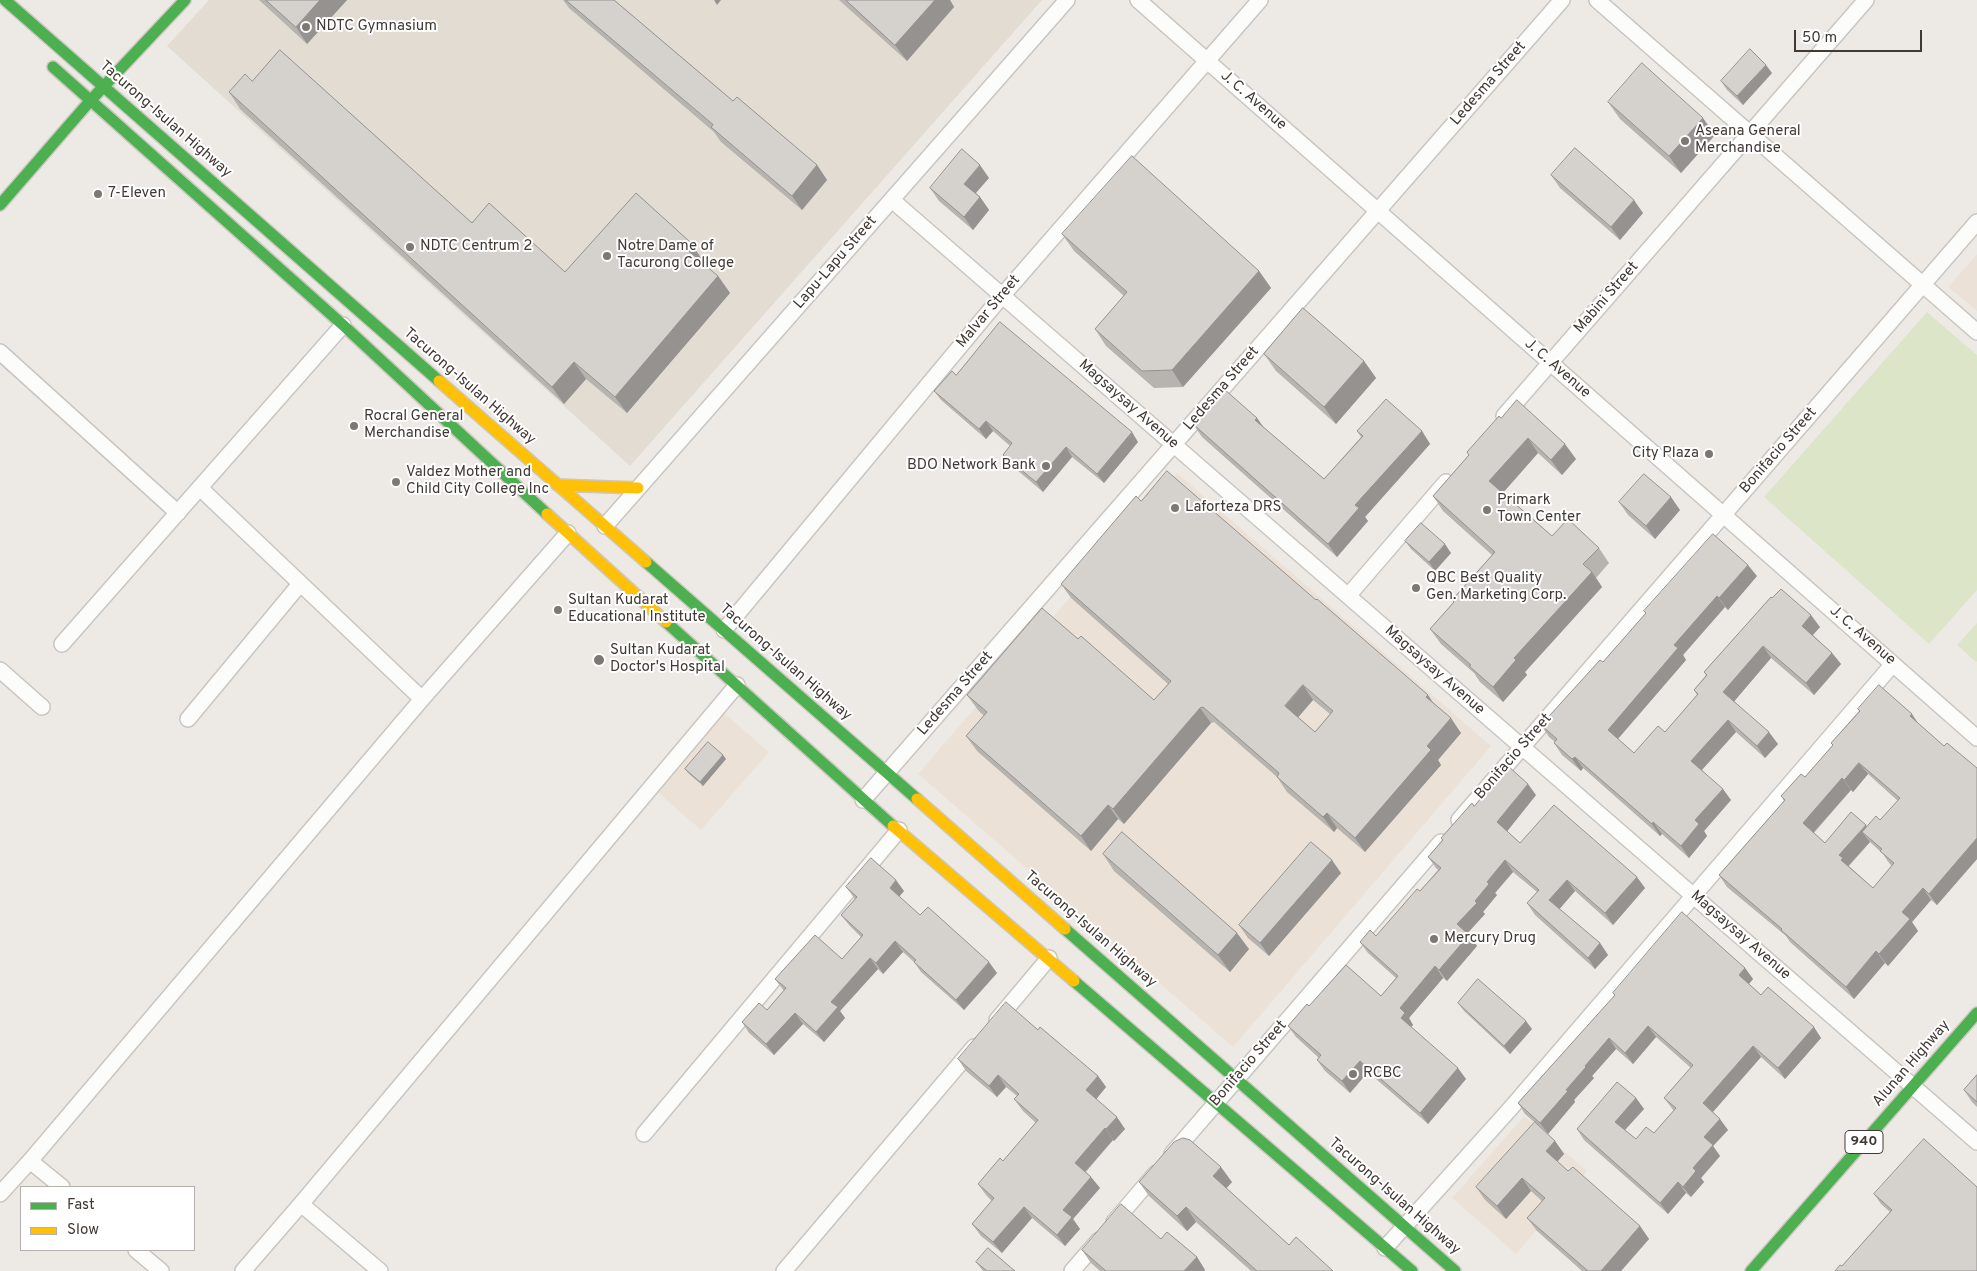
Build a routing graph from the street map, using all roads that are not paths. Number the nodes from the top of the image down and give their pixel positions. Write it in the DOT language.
graph roads {
  1 [pos="5,0"];
  2 [pos="185,0"];
  3 [pos="1067,0"];
  4 [pos="1138,0"];
  5 [pos="1260,0"];
  6 [pos="1562,0"];
  7 [pos="1597,0"];
  8 [pos="1866,0"];
  9 [pos="42,56"];
  10 [pos="1207,61"];
  11 [pos="104,87"];
  12 [pos="90,100"];
  13 [pos="1750,134"];
  14 [pos="892,200"];
  15 [pos="0,205"];
  16 [pos="1378,211"];
  17 [pos="1977,222"];
  18 [pos="1923,285"];
  19 [pos="1002,296"];
  20 [pos="343,326"];
  21 [pos="1977,332"];
  22 [pos="0,352"];
  23 [pos="1550,363"];
  24 [pos="1492,430"];
  25 [pos="1174,445"];
  26 [pos="1459,468"];
  27 [pos="557,485"];
  28 [pos="200,488"];
  29 [pos="638,488"];
  30 [pos="178,513"];
  31 [pos="1724,515"];
  32 [pos="605,526"];
  33 [pos="568,534"];
  34 [pos="300,584"];
  35 [pos="1348,596"];
  36 [pos="724,630"];
  37 [pos="62,644"];
  38 [pos="1893,664"];
  39 [pos="0,670"];
  40 [pos="736,685"];
  41 [pos="422,699"];
  42 [pos="42,707"];
  43 [pos="188,719"];
  44 [pos="1977,738"];
  45 [pos="1523,747"];
  46 [pos="887,773"];
  47 [pos="863,800"];
  48 [pos="898,830"];
  49 [pos="1694,896"];
  50 [pos="1049,958"];
  51 [pos="1977,1013"];
  52 [pos="1236,1078"];
  53 [pos="1913,1086"];
  54 [pos="1217,1102"];
  55 [pos="644,1134"];
  56 [pos="1977,1142"];
  57 [pos="30,1161"];
  58 [pos="61,1186"];
  59 [pos="0,1194"];
  60 [pos="301,1204"];
  61 [pos="1404,1225"];
  62 [pos="1385,1248"];
  63 [pos="137,1251"];
  64 [pos="1076,1270"];
  65 [pos="161,1271"];
  66 [pos="243,1271"];
  67 [pos="380,1271"];
  68 [pos="784,1271"];
  69 [pos="1412,1271"];
  70 [pos="1455,1271"];
  71 [pos="1751,1271"];
  1 -- 11 [label="main road, Tacurong-Isulan Highway"];
  2 -- 11 [label="main road"];
  3 -- 14 [label="street, Lapu-Lapu Street"];
  4 -- 10 [label="street, J. C. Avenue"];
  5 -- 10 [label="street, Malvar Street"];
  6 -- 16 [label="street, Ledesma Street"];
  7 -- 13 [label="street"];
  8 -- 13 [label="street, Mabini Street"];
  9 -- 12 [label="main road"];
  10 -- 16 [label="street, J. C. Avenue"];
  10 -- 19 [label="street, Malvar Street"];
  11 -- 12 [label="main road"];
  11 -- 27 [label="main road, Tacurong-Isulan Highway"];
  12 -- 15 [label="main road"];
  12 -- 20 [label="main road"];
  13 -- 18 [label="street"];
  13 -- 23 [label="street, Mabini Street"];
  14 -- 19 [label="street, Magsaysay Avenue"];
  14 -- 29 [label="street, Lapu-Lapu Street"];
  16 -- 23 [label="street, J. C. Avenue"];
  16 -- 25 [label="street, Ledesma Street"];
  17 -- 18 [label="street, Bonifacio Street"];
  18 -- 21 [label="street"];
  18 -- 31 [label="street, Bonifacio Street"];
  19 -- 25 [label="street, Magsaysay Avenue"];
  19 -- 36 [label="street, Malvar Street"];
  20 -- 28 [label="street"];
  20 -- 33 [label="main road"];
  22 -- 30 [label="street"];
  23 -- 24 [label="street, Mabini Street"];
  23 -- 31 [label="street, J. C. Avenue"];
  25 -- 35 [label="street, Magsaysay Avenue"];
  25 -- 46 [label="street, Ledesma Street"];
  26 -- 35 [label="street"];
  27 -- 29 [label="main road"];
  27 -- 32 [label="main road, Tacurong-Isulan Highway"];
  28 -- 30 [label="street"];
  28 -- 34 [label="street"];
  29 -- 32 [label="street, Lapu-Lapu Street"];
  30 -- 37 [label="street"];
  31 -- 38 [label="street, J. C. Avenue"];
  31 -- 45 [label="street, Bonifacio Street"];
  32 -- 36 [label="main road, Tacurong-Isulan Highway"];
  33 -- 40 [label="main road"];
  33 -- 41 [label="street"];
  34 -- 41 [label="street"];
  34 -- 43 [label="street"];
  35 -- 45 [label="street, Magsaysay Avenue"];
  36 -- 46 [label="main road, Tacurong-Isulan Highway"];
  38 -- 44 [label="street, J. C. Avenue"];
  38 -- 49 [label="street"];
  39 -- 42 [label="street"];
  40 -- 47 [label="main road"];
  40 -- 60 [label="street"];
  41 -- 57 [label="street"];
  45 -- 49 [label="street, Magsaysay Avenue"];
  45 -- 52 [label="street, Bonifacio Street"];
  46 -- 47 [label="street, Ledesma Street"];
  46 -- 52 [label="main road, Tacurong-Isulan Highway"];
  47 -- 48 [label="main road"];
  48 -- 50 [label="main road"];
  48 -- 55 [label="street"];
  49 -- 53 [label="street, Magsaysay Avenue"];
  49 -- 61 [label="street"];
  50 -- 54 [label="main road"];
  50 -- 68 [label="street"];
  51 -- 53 [label="main road, Alunan Highway / 940"];
  52 -- 54 [label="street, Bonifacio Street"];
  52 -- 61 [label="main road, Tacurong-Isulan Highway"];
  53 -- 56 [label="street, Magsaysay Avenue"];
  53 -- 71 [label="main road, Alunan Highway / 940"];
  54 -- 62 [label="main road"];
  54 -- 64 [label="street, Bonifacio Street"];
  57 -- 58 [label="street"];
  57 -- 59 [label="street"];
  60 -- 66 [label="street"];
  60 -- 67 [label="street"];
  61 -- 62 [label="street"];
  61 -- 70 [label="main road, Tacurong-Isulan Highway"];
  62 -- 69 [label="main road"];
  63 -- 65 [label="street"];
}
